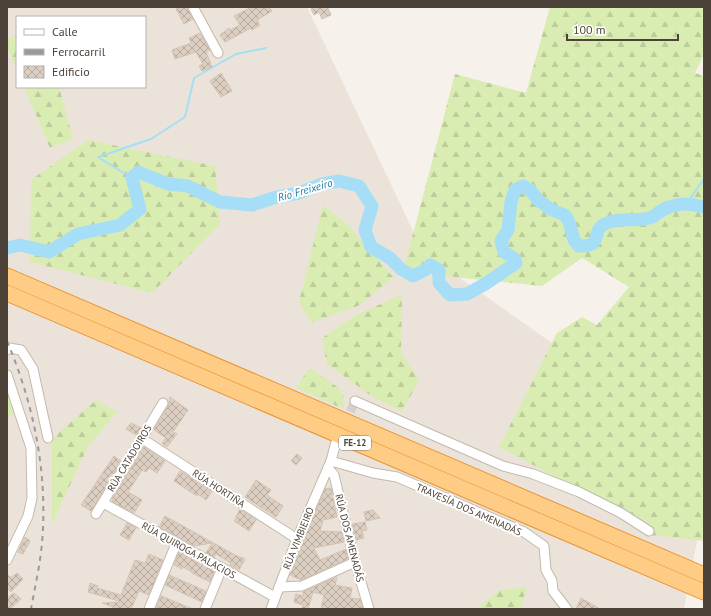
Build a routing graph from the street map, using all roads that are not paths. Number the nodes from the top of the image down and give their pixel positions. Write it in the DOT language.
graph roads {
  1 [pos="193,7"];
  2 [pos="218,53"];
  3 [pos="7,276"];
  4 [pos="7,293"];
  5 [pos="7,350"];
  6 [pos="7,375"];
  7 [pos="355,401"];
  8 [pos="163,403"];
  9 [pos="48,438"];
  10 [pos="141,438"];
  11 [pos="336,442"];
  12 [pos="330,465"];
  13 [pos="102,503"];
  14 [pos="96,514"];
  15 [pos="573,518"];
  16 [pos="649,531"];
  17 [pos="297,539"];
  18 [pos="176,544"];
  19 [pos="7,560"];
  20 [pos="355,562"];
  21 [pos="704,565"];
  22 [pos="222,568"];
  23 [pos="664,575"];
  24 [pos="704,575"];
  25 [pos="279,587"];
  26 [pos="704,592"];
  27 [pos="275,597"];
  28 [pos="704,597"];
  29 [pos="149,609"];
  30 [pos="205,609"];
  31 [pos="271,609"];
  32 [pos="369,609"];
  33 [pos="567,609"];
  1 -- 2 [label="street"];
  3 -- 15 [label="highway, FE-12"];
  4 -- 23 [label="highway, FE-12"];
  5 -- 9 [label="street"];
  6 -- 19 [label="street"];
  7 -- 16 [label="street"];
  8 -- 10 [label="street, RÚA CATADOIROS"];
  10 -- 13 [label="street, RÚA CATADOIROS"];
  10 -- 17 [label="street, RÚA HORTIÑA"];
  11 -- 12 [label="street, RÚA VIMBIEIRO"];
  12 -- 17 [label="street, RÚA VIMBIEIRO"];
  12 -- 20 [label="street, RÚA DOS AMENADÁS"];
  12 -- 33 [label="street, TRAVESÍA DOS AMENADÁS"];
  13 -- 14 [label="street, RÚA CATADOIROS"];
  13 -- 18 [label="street, RÚA QUIROGA PALACIOS"];
  15 -- 21 [label="highway"];
  15 -- 24 [label="highway, FE-12"];
  17 -- 25 [label="street, RÚA VIMBIEIRO"];
  18 -- 22 [label="street, RÚA QUIROGA PALACIOS"];
  18 -- 29 [label="street"];
  20 -- 25 [label="street"];
  20 -- 32 [label="street, RÚA DOS AMENADÁS"];
  22 -- 27 [label="street, RÚA QUIROGA PALACIOS"];
  22 -- 30 [label="street"];
  23 -- 26 [label="highway, FE-12"];
  23 -- 28 [label="highway"];
  25 -- 27 [label="street, RÚA VIMBIEIRO"];
  27 -- 31 [label="street, RÚA VIMBIEIRO"];
}
